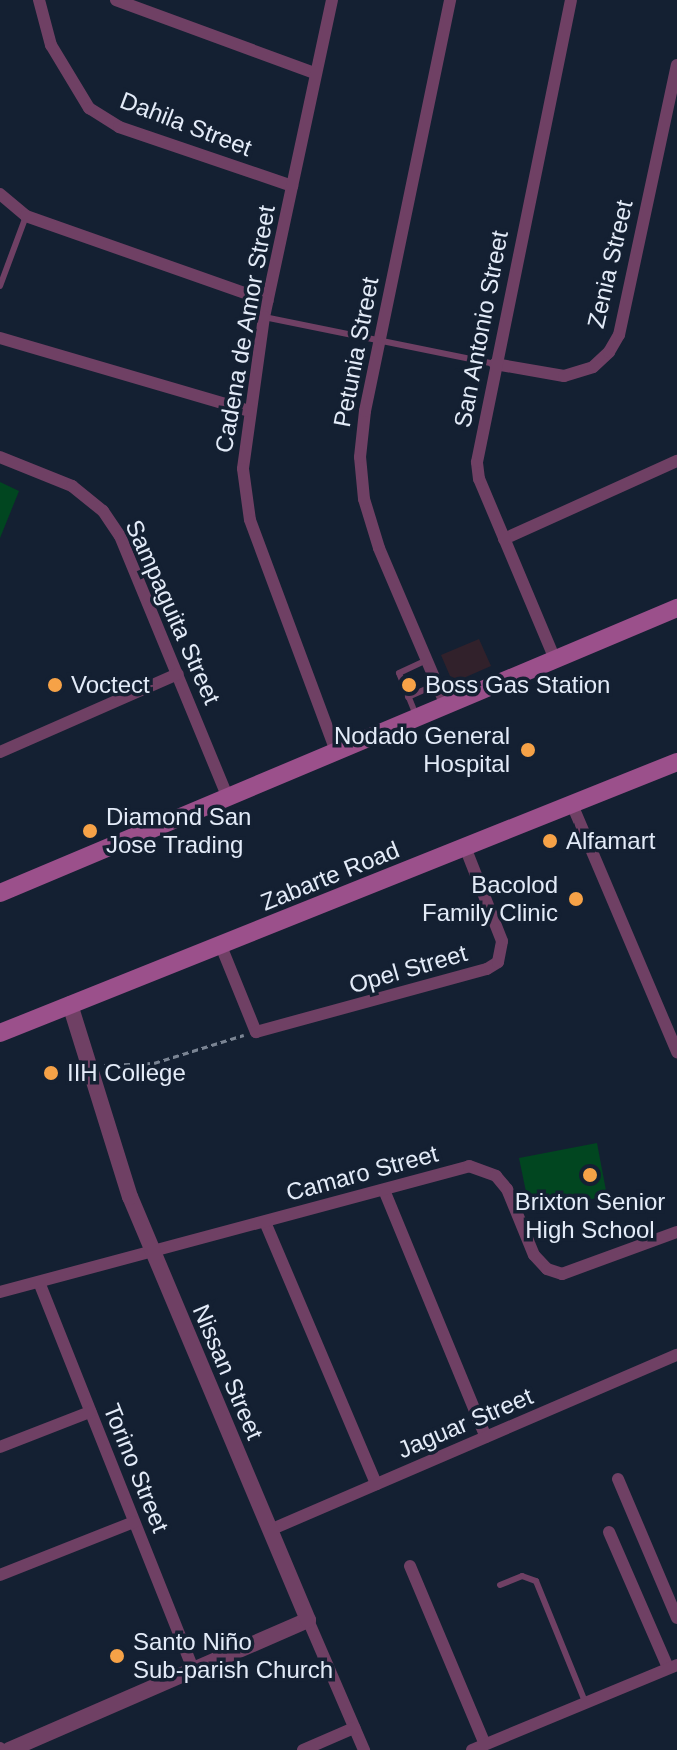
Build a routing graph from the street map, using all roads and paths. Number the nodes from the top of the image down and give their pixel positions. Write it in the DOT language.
graph roads {
  1 [pos="39,0"];
  2 [pos="116,0"];
  3 [pos="332,0"];
  4 [pos="450,0"];
  5 [pos="571,0"];
  6 [pos="677,65"];
  7 [pos="314,73"];
  8 [pos="292,186"];
  9 [pos="0,194"];
  10 [pos="26,216"];
  11 [pos="0,286"];
  12 [pos="268,301"];
  13 [pos="264,317"];
  14 [pos="0,338"];
  15 [pos="380,339"];
  16 [pos="495,364"];
  17 [pos="249,411"];
  18 [pos="0,457"];
  19 [pos="677,461"];
  20 [pos="504,539"];
  21 [pos="677,608"];
  22 [pos="554,657"];
  23 [pos="427,660"];
  24 [pos="178,674"];
  25 [pos="437,684"];
  26 [pos="408,697"];
  27 [pos="445,703"];
  28 [pos="416,716"];
  29 [pos="335,749"];
  30 [pos="0,752"];
  31 [pos="677,762"];
  32 [pos="227,796"];
  33 [pos="571,802"];
  34 [pos="465,847"];
  35 [pos="0,893"];
  36 [pos="221,946"];
  37 [pos="70,1004"];
  38 [pos="256,1032"];
  39 [pos="0,1033"];
  40 [pos="677,1052"];
  41 [pos="86,1066"];
  42 [pos="384,1190"];
  43 [pos="265,1222"];
  44 [pos="677,1232"];
  45 [pos="151,1250"];
  46 [pos="39,1282"];
  47 [pos="0,1292"];
  48 [pos="677,1355"];
  49 [pos="90,1412"];
  50 [pos="486,1437"];
  51 [pos="0,1447"];
  52 [pos="618,1479"];
  53 [pos="376,1484"];
  54 [pos="134,1522"];
  55 [pos="270,1530"];
  56 [pos="609,1532"];
  57 [pos="410,1566"];
  58 [pos="0,1575"];
  59 [pos="500,1585"];
  60 [pos="677,1618"];
  61 [pos="308,1620"];
  62 [pos="673,1666"];
  63 [pos="194,1671"];
  64 [pos="586,1704"];
  65 [pos="354,1728"];
  66 [pos="479,1748"];
  67 [pos="9,1750"];
  68 [pos="303,1750"];
  69 [pos="364,1750"];
  1 -- 8 [label="street, Dahila Street"];
  2 -- 7 [label="street"];
  3 -- 7 [label="street, Cadena de Amor Street"];
  4 -- 15 [label="street, Petunia Street"];
  5 -- 16 [label="street, San Antonio Street"];
  6 -- 16 [label="street, Zenia Street"];
  7 -- 8 [label="street, Cadena de Amor Street"];
  8 -- 12 [label="street, Cadena de Amor Street"];
  9 -- 10 [label="street"];
  10 -- 11 [label="lane"];
  10 -- 12 [label="street"];
  12 -- 13 [label="street, Cadena de Amor Street"];
  13 -- 15 [label="lane"];
  13 -- 17 [label="street, Cadena de Amor Street"];
  14 -- 17 [label="street"];
  15 -- 16 [label="lane"];
  15 -- 23 [label="street, Petunia Street"];
  16 -- 20 [label="street, San Antonio Street"];
  17 -- 29 [label="street, Cadena de Amor Street"];
  18 -- 24 [label="street, Sampaguita Street"];
  19 -- 20 [label="street"];
  20 -- 22 [label="street, San Antonio Street"];
  21 -- 22 [label="main road"];
  22 -- 27 [label="main road"];
  23 -- 25 [label="street, Petunia Street"];
  23 -- 26 [label="lane"];
  24 -- 30 [label="street"];
  24 -- 32 [label="street, Sampaguita Street"];
  25 -- 26 [label="lane"];
  25 -- 27 [label="street, Petunia Street"];
  26 -- 28 [label="lane"];
  27 -- 28 [label="main road"];
  28 -- 29 [label="main road"];
  29 -- 32 [label="main road"];
  31 -- 33 [label="main road, Zabarte Road"];
  32 -- 35 [label="main road"];
  33 -- 34 [label="main road, Zabarte Road"];
  33 -- 40 [label="street"];
  34 -- 36 [label="main road, Zabarte Road"];
  34 -- 38 [label="street, Opel Street"];
  36 -- 37 [label="main road, Zabarte Road"];
  36 -- 38 [label="street"];
  37 -- 39 [label="main road, Zabarte Road"];
  37 -- 41 [label="street, Nissan Street"];
  38 -- 41 [label="path"];
  41 -- 45 [label="street, Nissan Street"];
  42 -- 43 [label="street, Camaro Street"];
  42 -- 44 [label="street, Camaro Street"];
  42 -- 50 [label="street"];
  43 -- 45 [label="street, Camaro Street"];
  43 -- 53 [label="street"];
  45 -- 46 [label="street, Camaro Street"];
  45 -- 55 [label="street, Nissan Street"];
  46 -- 47 [label="street, Camaro Street"];
  46 -- 49 [label="street, Torino Street"];
  48 -- 50 [label="street, Jaguar Street"];
  49 -- 51 [label="street"];
  49 -- 54 [label="street, Torino Street"];
  50 -- 53 [label="street, Jaguar Street"];
  52 -- 60 [label="street"];
  53 -- 55 [label="street, Jaguar Street"];
  54 -- 58 [label="street"];
  54 -- 63 [label="street, Torino Street"];
  55 -- 61 [label="street, Nissan Street"];
  56 -- 62 [label="street"];
  57 -- 66 [label="street"];
  59 -- 64 [label="lane"];
  61 -- 63 [label="street"];
  61 -- 65 [label="street, Nissan Street"];
  62 -- 64 [label="street"];
  63 -- 67 [label="street"];
  64 -- 66 [label="street"];
  65 -- 68 [label="street"];
  65 -- 69 [label="street, Nissan Street"];
}
